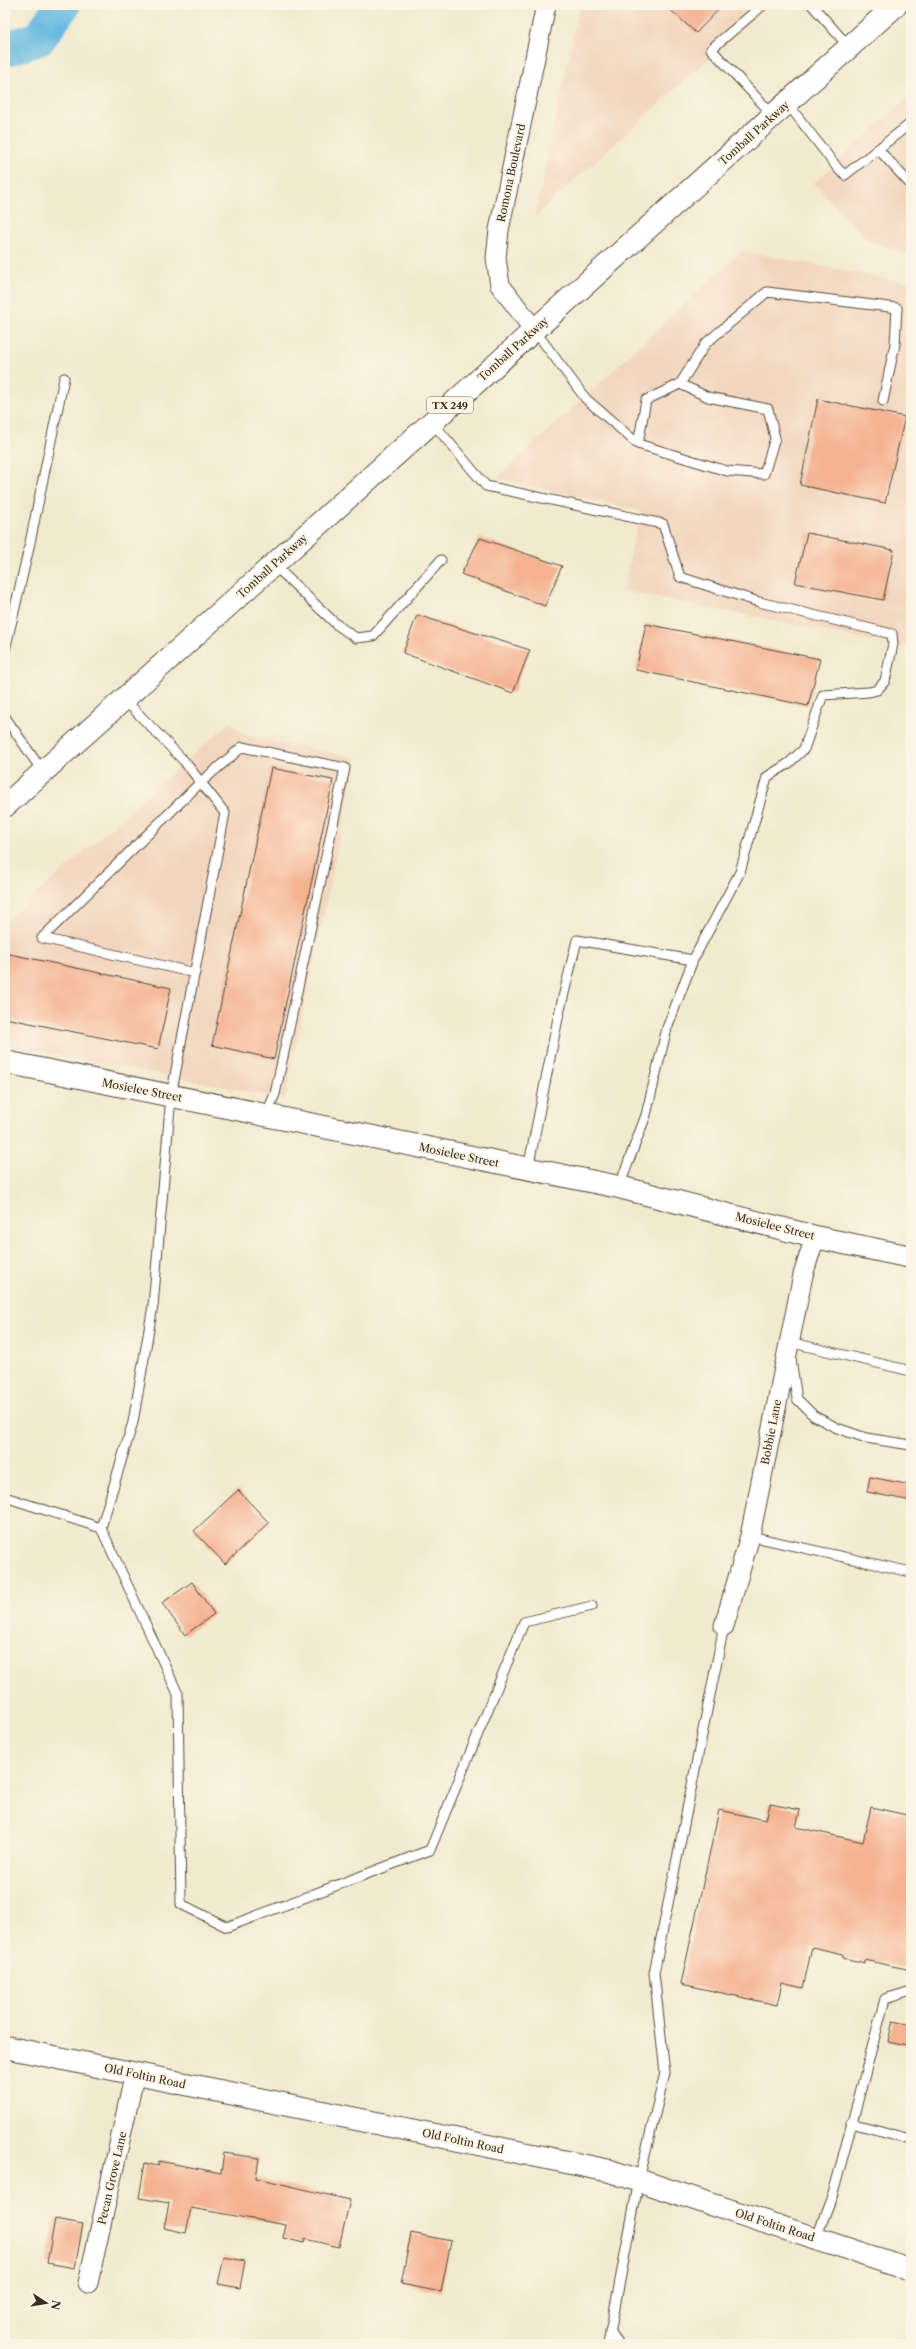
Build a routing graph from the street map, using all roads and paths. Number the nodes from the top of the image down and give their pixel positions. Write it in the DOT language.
graph roads {
  1 [pos="546,5"];
  2 [pos="763,5"];
  3 [pos="812,5"];
  4 [pos="896,5"];
  5 [pos="849,47"];
  6 [pos="780,109"];
  7 [pos="911,123"];
  8 [pos="879,150"];
  9 [pos="911,185"];
  10 [pos="534,330"];
  11 [pos="64,378"];
  12 [pos="680,384"];
  13 [pos="883,401"];
  14 [pos="432,422"];
  15 [pos="638,444"];
  16 [pos="441,560"];
  17 [pos="273,564"];
  18 [pos="5,650"];
  19 [pos="123,698"];
  20 [pos="5,717"];
  21 [pos="43,772"];
  22 [pos="200,782"];
  23 [pos="5,806"];
  24 [pos="693,960"];
  25 [pos="195,973"];
  26 [pos="5,1062"];
  27 [pos="171,1096"];
  28 [pos="266,1115"];
  29 [pos="528,1169"];
  30 [pos="618,1187"];
  31 [pos="815,1236"];
  32 [pos="911,1257"];
  33 [pos="789,1342"];
  34 [pos="911,1371"];
  35 [pos="911,1445"];
  36 [pos="5,1497"];
  37 [pos="101,1528"];
  38 [pos="750,1536"];
  39 [pos="911,1572"];
  40 [pos="592,1606"];
  41 [pos="724,1626"];
  42 [pos="911,1991"];
  43 [pos="5,2047"];
  44 [pos="135,2073"];
  45 [pos="851,2123"];
  46 [pos="911,2139"];
  47 [pos="639,2180"];
  48 [pos="816,2238"];
  49 [pos="911,2270"];
  50 [pos="88,2283"];
  51 [pos="610,2331"];
  52 [pos="608,2344"];
  53 [pos="619,2344"];
  1 -- 10 [label="street, Romona Boulevard"];
  2 -- 6 [label="lane"];
  3 -- 5 [label="lane"];
  4 -- 5 [label="street, Tomball Parkway / TX 249"];
  5 -- 6 [label="street, Tomball Parkway / TX 249"];
  6 -- 8 [label="lane"];
  6 -- 10 [label="street, Tomball Parkway / TX 249"];
  7 -- 8 [label="lane"];
  8 -- 9 [label="lane"];
  10 -- 14 [label="street, Tomball Parkway / TX 249"];
  10 -- 15 [label="lane"];
  11 -- 18 [label="lane"];
  12 -- 13 [label="lane"];
  12 -- 15 [label="lane"];
  12 -- 15 [label="lane"];
  14 -- 17 [label="street, Tomball Parkway / TX 249"];
  14 -- 24 [label="lane"];
  16 -- 17 [label="lane"];
  17 -- 19 [label="street, Tomball Parkway / TX 249"];
  19 -- 21 [label="street, Tomball Parkway / TX 249"];
  19 -- 22 [label="lane"];
  20 -- 21 [label="lane"];
  21 -- 23 [label="street, Tomball Parkway / TX 249"];
  22 -- 25 [label="lane"];
  22 -- 25 [label="lane"];
  22 -- 28 [label="lane"];
  24 -- 29 [label="lane"];
  24 -- 30 [label="lane"];
  25 -- 27 [label="lane"];
  26 -- 27 [label="street, Mosielee Street"];
  27 -- 28 [label="street, Mosielee Street"];
  27 -- 37 [label="lane"];
  28 -- 29 [label="street, Mosielee Street"];
  29 -- 30 [label="street, Mosielee Street"];
  30 -- 31 [label="street, Mosielee Street"];
  31 -- 32 [label="street, Mosielee Street"];
  31 -- 33 [label="street, Bobbie Lane"];
  33 -- 34 [label="lane"];
  33 -- 35 [label="lane"];
  33 -- 38 [label="street, Bobbie Lane"];
  36 -- 37 [label="lane"];
  37 -- 40 [label="lane"];
  38 -- 39 [label="lane"];
  38 -- 41 [label="street, Bobbie Lane"];
  41 -- 47 [label="lane"];
  42 -- 45 [label="lane"];
  43 -- 44 [label="street, Old Foltin Road"];
  44 -- 47 [label="street, Old Foltin Road"];
  44 -- 50 [label="street, Pecan Grove Lane"];
  45 -- 46 [label="lane"];
  45 -- 48 [label="lane"];
  47 -- 48 [label="street, Old Foltin Road"];
  47 -- 51 [label="lane"];
  48 -- 49 [label="street, Old Foltin Road"];
  51 -- 52 [label="lane"];
  51 -- 53 [label="lane"];
}
